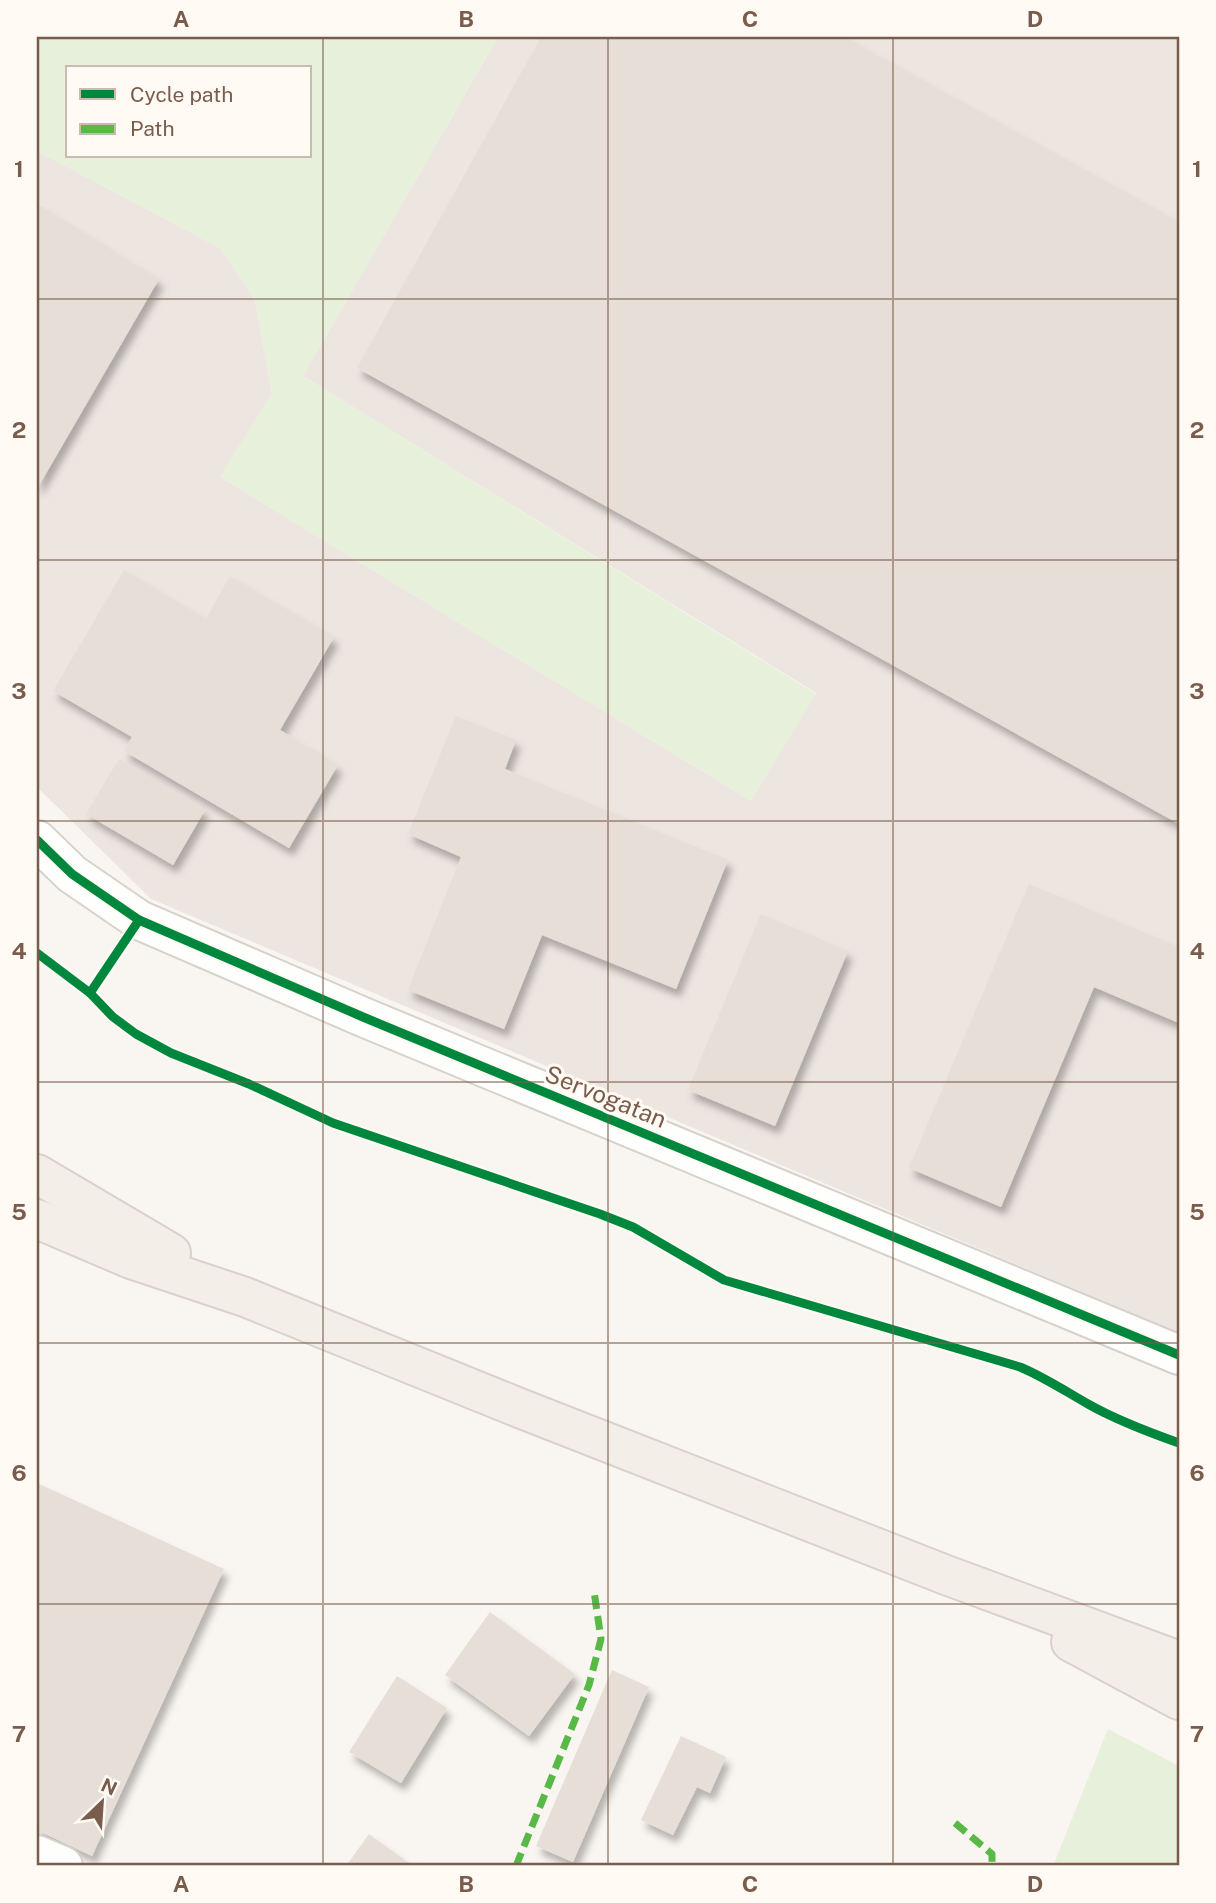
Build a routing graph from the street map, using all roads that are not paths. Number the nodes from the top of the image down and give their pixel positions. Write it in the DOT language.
graph roads {
  1 [pos="37,840"];
  2 [pos="37,1174"];
  3 [pos="37,1219"];
  4 [pos="245,1297"];
  5 [pos="1179,1355"];
  6 [pos="946,1575"];
  7 [pos="1179,1661"];
  8 [pos="1179,1700"];
  9 [pos="37,1855"];
  10 [pos="62,1866"];
  1 -- 5 [label="street, Servogatan"];
  2 -- 4 [label="main road"];
  3 -- 4 [label="main road"];
  4 -- 6 [label="main road"];
  6 -- 7 [label="main road"];
  6 -- 8 [label="main road"];
  9 -- 10 [label="street"];
}
